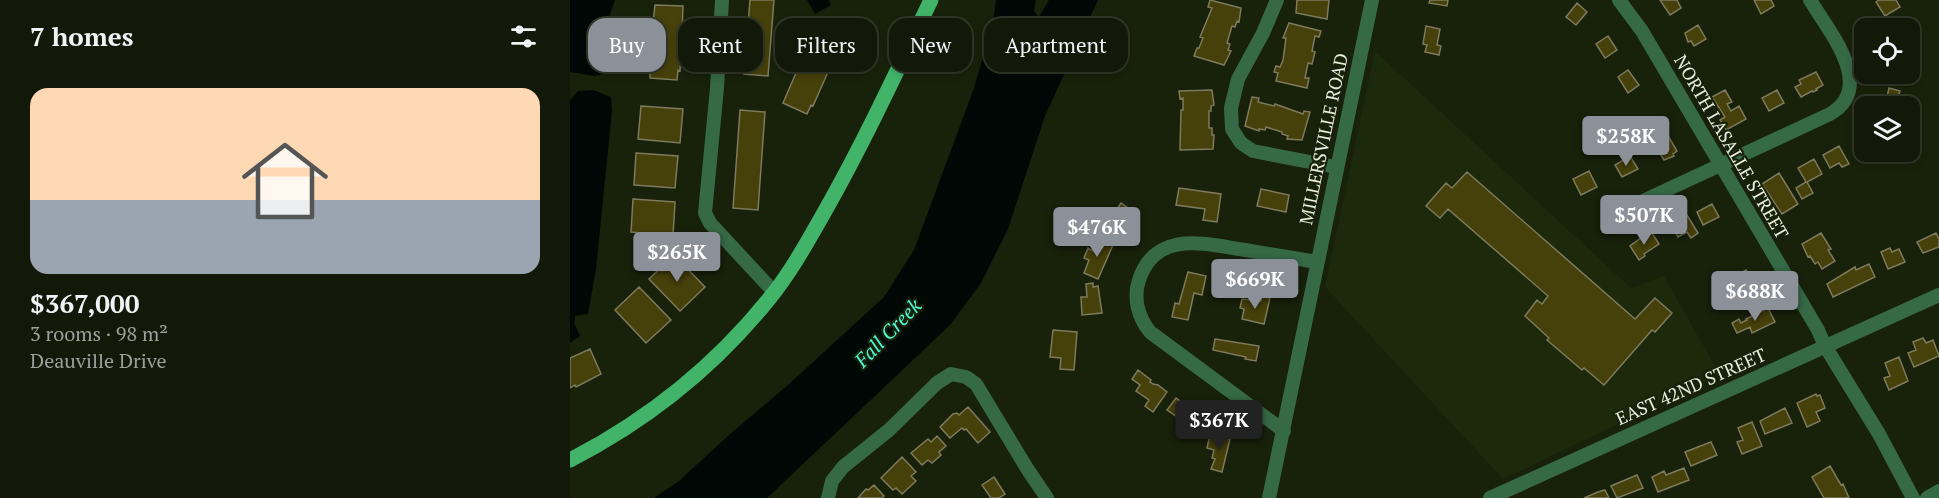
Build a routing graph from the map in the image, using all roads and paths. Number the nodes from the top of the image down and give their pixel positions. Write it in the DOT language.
graph roads {
  1 [pos="722,0"];
  2 [pos="931,0"];
  3 [pos="1277,0"];
  4 [pos="1372,0"];
  5 [pos="1619,0"];
  6 [pos="1810,0"];
  7 [pos="1721,165"];
  8 [pos="1336,167"];
  9 [pos="1617,213"];
  10 [pos="1317,262"];
  11 [pos="774,292"];
  12 [pos="1939,295"];
  13 [pos="1824,346"];
  14 [pos="1284,431"];
  15 [pos="570,460"];
  16 [pos="1939,491"];
  17 [pos="828,494"];
  18 [pos="1047,498"];
  19 [pos="1269,498"];
  20 [pos="1490,498"];
  21 [pos="1913,498"];
  22 [pos="1927,498"];
  1 -- 11 [label="street"];
  2 -- 11 [label="main road"];
  3 -- 8 [label="street"];
  4 -- 8 [label="street, MILLERSVILLE ROAD"];
  5 -- 7 [label="street, NORTH LASALLE STREET"];
  6 -- 7 [label="street"];
  7 -- 9 [label="street"];
  7 -- 13 [label="street, NORTH LASALLE STREET"];
  8 -- 10 [label="street, MILLERSVILLE ROAD"];
  10 -- 14 [label="street, MILLERSVILLE ROAD"];
  10 -- 14 [label="street"];
  11 -- 15 [label="main road"];
  12 -- 13 [label="street, EAST 42ND STREET"];
  13 -- 20 [label="street, EAST 42ND STREET"];
  13 -- 21 [label="street, NORTH LASALLE STREET"];
  14 -- 19 [label="street, MILLERSVILLE ROAD"];
  16 -- 22 [label="street"];
  17 -- 18 [label="street"];
}
